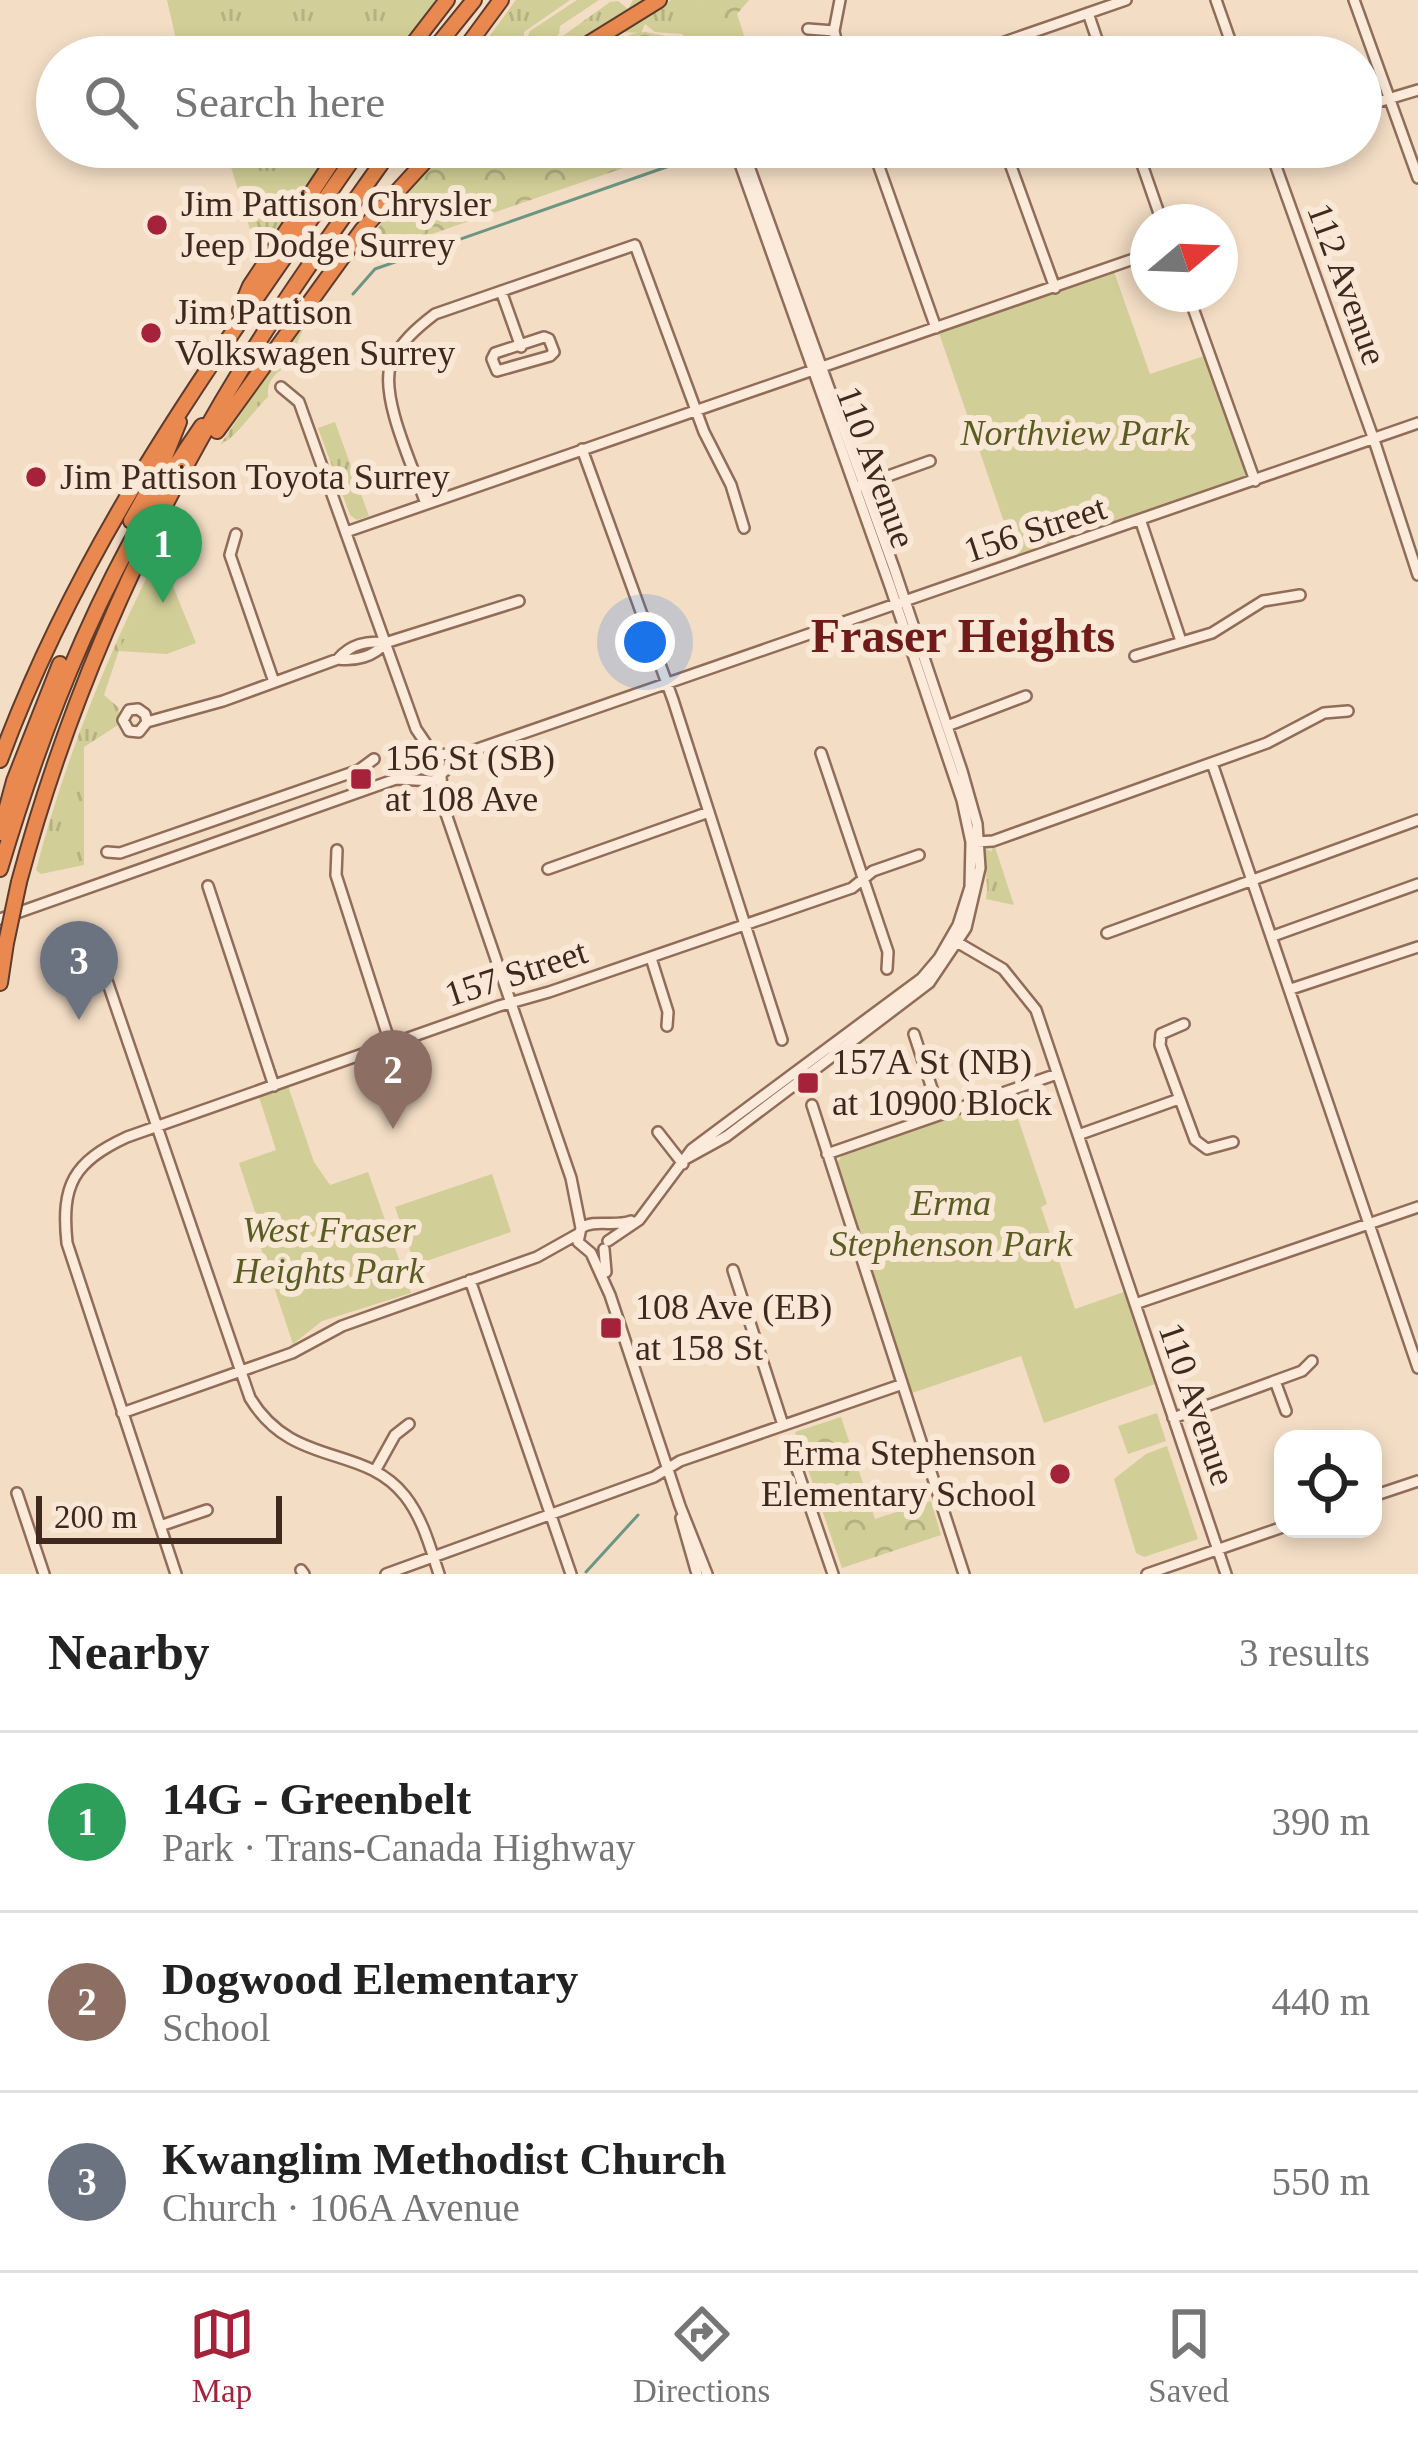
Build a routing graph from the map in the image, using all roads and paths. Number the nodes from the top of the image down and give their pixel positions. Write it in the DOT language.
graph roads {
  1 [pos="447,0"];
  2 [pos="474,0"];
  3 [pos="501,0"];
  4 [pos="659,0"];
  5 [pos="1126,0"];
  6 [pos="1216,0"];
  7 [pos="1354,0"];
  8 [pos="839,4"];
  9 [pos="1088,13"];
  10 [pos="808,29"];
  11 [pos="834,31"];
  12 [pos="420,36"];
  13 [pos="445,36"];
  14 [pos="474,36"];
  15 [pos="601,36"];
  16 [pos="835,36"];
  17 [pos="1023,36"];
  18 [pos="1096,36"];
  19 [pos="1229,36"];
  20 [pos="1369,36"];
  21 [pos="1382,69"];
  22 [pos="1418,87"];
  23 [pos="1393,96"];
  24 [pos="1382,100"];
  25 [pos="328,168"];
  26 [pos="346,168"];
  27 [pos="379,168"];
  28 [pos="419,168"];
  29 [pos="745,168"];
  30 [pos="879,168"];
  31 [pos="1012,168"];
  32 [pos="1143,168"];
  33 [pos="1277,168"];
  34 [pos="1418,178"];
  35 [pos="1156,204"];
  36 [pos="1130,261"];
  37 [pos="1055,288"];
  38 [pos="501,291"];
  39 [pos="1194,312"];
  40 [pos="936,328"];
  41 [pos="227,339"];
  42 [pos="520,347"];
  43 [pos="242,368"];
  44 [pos="817,369"];
  45 [pos="281,387"];
  46 [pos="190,395"];
  47 [pos="695,411"];
  48 [pos="1418,423"];
  49 [pos="1374,440"];
  50 [pos="582,449"];
  51 [pos="930,461"];
  52 [pos="182,478"];
  53 [pos="1255,481"];
  54 [pos="859,486"];
  55 [pos="426,504"];
  56 [pos="1141,522"];
  57 [pos="1416,527"];
  58 [pos="744,528"];
  59 [pos="1403,531"];
  60 [pos="346,532"];
  61 [pos="236,534"];
  62 [pos="1418,575"];
  63 [pos="1300,595"];
  64 [pos="519,601"];
  65 [pos="900,602"];
  66 [pos="1181,641"];
  67 [pos="385,643"];
  68 [pos="1136,656"];
  69 [pos="921,679"];
  70 [pos="274,682"];
  71 [pos="667,683"];
  72 [pos="1026,696"];
  73 [pos="1348,711"];
  74 [pos="147,722"];
  75 [pos="947,726"];
  76 [pos="416,729"];
  77 [pos="821,753"];
  78 [pos="463,754"];
  79 [pos="436,755"];
  80 [pos="374,759"];
  81 [pos="0,760"];
  82 [pos="418,761"];
  83 [pos="1212,764"];
  84 [pos="442,773"];
  85 [pos="396,778"];
  86 [pos="425,780"];
  87 [pos="443,805"];
  88 [pos="709,812"];
  89 [pos="1418,820"];
  90 [pos="0,833"];
  91 [pos="976,842"];
  92 [pos="338,850"];
  93 [pos="107,852"];
  94 [pos="919,855"];
  95 [pos="0,869"];
  96 [pos="548,869"];
  97 [pos="1253,878"];
  98 [pos="864,881"];
  99 [pos="1418,884"];
  100 [pos="208,886"];
  101 [pos="0,919"];
  102 [pos="745,925"];
  103 [pos="1107,933"];
  104 [pos="91,934"];
  105 [pos="1273,936"];
  106 [pos="955,940"];
  107 [pos="1416,947"];
  108 [pos="651,958"];
  109 [pos="1418,961"];
  110 [pos="887,969"];
  111 [pos="0,983"];
  112 [pos="1291,989"];
  113 [pos="510,1002"];
  114 [pos="1184,1024"];
  115 [pos="667,1026"];
  116 [pos="914,1034"];
  117 [pos="782,1040"];
  118 [pos="391,1046"];
  119 [pos="1057,1074"];
  120 [pos="274,1086"];
  121 [pos="1179,1099"];
  122 [pos="812,1105"];
  123 [pos="940,1113"];
  124 [pos="156,1127"];
  125 [pos="658,1132"];
  126 [pos="1078,1136"];
  127 [pos="1233,1142"];
  128 [pos="827,1154"];
  129 [pos="685,1161"];
  130 [pos="571,1178"];
  131 [pos="1418,1207"];
  132 [pos="645,1211"];
  133 [pos="1370,1223"];
  134 [pos="599,1224"];
  135 [pos="580,1231"];
  136 [pos="606,1245"];
  137 [pos="587,1251"];
  138 [pos="537,1257"];
  139 [pos="733,1270"];
  140 [pos="470,1280"];
  141 [pos="610,1295"];
  142 [pos="1135,1304"];
  143 [pos="1312,1361"];
  144 [pos="1418,1368"];
  145 [pos="240,1372"];
  146 [pos="1275,1381"];
  147 [pos="900,1385"];
  148 [pos="1286,1412"];
  149 [pos="122,1413"];
  150 [pos="1173,1418"];
  151 [pos="409,1424"];
  152 [pos="784,1426"];
  153 [pos="795,1463"];
  154 [pos="668,1469"];
  155 [pos="375,1471"];
  156 [pos="1418,1480"];
  157 [pos="17,1493"];
  158 [pos="1382,1493"];
  159 [pos="680,1506"];
  160 [pos="207,1510"];
  161 [pos="550,1514"];
  162 [pos="160,1526"];
  163 [pos="1274,1530"];
  164 [pos="1217,1549"];
  165 [pos="433,1557"];
  166 [pos="44,1574"];
  167 [pos="176,1574"];
  168 [pos="386,1574"];
  169 [pos="439,1574"];
  170 [pos="571,1574"];
  171 [pos="697,1574"];
  172 [pos="706,1574"];
  173 [pos="833,1574"];
  174 [pos="964,1574"];
  175 [pos="1147,1574"];
  176 [pos="1226,1574"];
  1 -- 12 [label="highway"];
  2 -- 13 [label="highway"];
  3 -- 14 [label="highway"];
  4 -- 15 [label="highway"];
  5 -- 9 [label="street"];
  6 -- 19 [label="street"];
  7 -- 20 [label="street"];
  8 -- 11 [label="street"];
  9 -- 17 [label="street"];
  9 -- 18 [label="street"];
  10 -- 11 [label="street"];
  11 -- 16 [label="street"];
  21 -- 23 [label="street"];
  22 -- 23 [label="street"];
  23 -- 24 [label="street"];
  23 -- 34 [label="street"];
  25 -- 41 [label="highway"];
  26 -- 41 [label="highway"];
  27 -- 43 [label="highway"];
  28 -- 52 [label="highway"];
  29 -- 44 [label="street, 110 Avenue"];
  30 -- 40 [label="street"];
  31 -- 37 [label="street"];
  32 -- 35 [label="street"];
  33 -- 49 [label="street, 112 Avenue"];
  36 -- 37 [label="street"];
  37 -- 40 [label="street"];
  38 -- 42 [label="street"];
  38 -- 47 [label="street"];
  38 -- 55 [label="street"];
  39 -- 53 [label="street"];
  40 -- 44 [label="street"];
  41 -- 46 [label="highway"];
  42 -- 42 [label="street"];
  43 -- 52 [label="highway"];
  43 -- 95 [label="highway"];
  44 -- 47 [label="street"];
  44 -- 54 [label="street, 110 Avenue"];
  45 -- 60 [label="street"];
  46 -- 81 [label="highway"];
  46 -- 90 [label="highway"];
  47 -- 50 [label="street"];
  47 -- 58 [label="street"];
  48 -- 49 [label="street, 156 Street"];
  49 -- 53 [label="street, 156 Street"];
  49 -- 59 [label="street, 112 Avenue"];
  50 -- 55 [label="street"];
  50 -- 71 [label="street"];
  51 -- 54 [label="street"];
  52 -- 111 [label="highway, bridge"];
  53 -- 56 [label="street, 156 Street"];
  54 -- 65 [label="street, 110 Avenue"];
  55 -- 60 [label="street"];
  56 -- 65 [label="street, 156 Street"];
  56 -- 66 [label="street"];
  57 -- 59 [label="street"];
  59 -- 62 [label="street, 112 Avenue"];
  60 -- 67 [label="street"];
  61 -- 70 [label="street"];
  63 -- 66 [label="street"];
  64 -- 67 [label="street"];
  65 -- 69 [label="street, 110 Avenue"];
  65 -- 71 [label="street, 156 Street"];
  65 -- 75 [label="street, 110 Avenue"];
  66 -- 68 [label="street"];
  67 -- 70 [label="street"];
  67 -- 76 [label="street"];
  69 -- 75 [label="street"];
  69 -- 91 [label="street, 110 Avenue"];
  70 -- 74 [label="street"];
  71 -- 78 [label="street, 156 Street"];
  71 -- 88 [label="street"];
  72 -- 75 [label="street"];
  73 -- 83 [label="street"];
  75 -- 91 [label="street, 110 Avenue"];
  76 -- 79 [label="street"];
  76 -- 82 [label="street"];
  77 -- 98 [label="street"];
  78 -- 79 [label="street, 156 Street"];
  78 -- 84 [label="street, 156 Street"];
  79 -- 82 [label="street, 156 Street"];
  79 -- 84 [label="street"];
  80 -- 93 [label="street"];
  82 -- 85 [label="street"];
  82 -- 86 [label="street"];
  83 -- 91 [label="street"];
  83 -- 97 [label="street"];
  84 -- 86 [label="street, 156 Street"];
  84 -- 87 [label="street"];
  85 -- 86 [label="street"];
  85 -- 101 [label="street"];
  86 -- 87 [label="street"];
  87 -- 113 [label="street"];
  88 -- 96 [label="street"];
  88 -- 102 [label="street"];
  89 -- 97 [label="street"];
  91 -- 106 [label="street, 110 Avenue"];
  92 -- 118 [label="street"];
  94 -- 98 [label="street, 157 Street"];
  97 -- 103 [label="street"];
  97 -- 105 [label="street"];
  98 -- 102 [label="street, 157 Street"];
  98 -- 110 [label="street"];
  99 -- 105 [label="street"];
  100 -- 120 [label="street"];
  102 -- 108 [label="street, 157 Street"];
  102 -- 117 [label="street"];
  104 -- 124 [label="street"];
  105 -- 112 [label="street"];
  106 -- 119 [label="street, 110 Avenue"];
  106 -- 129 [label="street"];
  107 -- 109 [label="street"];
  107 -- 112 [label="street"];
  108 -- 113 [label="street, 157 Street"];
  108 -- 115 [label="street"];
  112 -- 133 [label="street"];
  113 -- 118 [label="street, 157 Street"];
  113 -- 130 [label="street"];
  114 -- 121 [label="street"];
  116 -- 123 [label="street"];
  118 -- 120 [label="street, 157 Street"];
  119 -- 123 [label="street"];
  119 -- 126 [label="street, 110 Avenue"];
  120 -- 124 [label="street, 157 Street"];
  121 -- 126 [label="street"];
  121 -- 127 [label="street"];
  122 -- 128 [label="street"];
  123 -- 128 [label="street"];
  124 -- 145 [label="street"];
  124 -- 149 [label="street, 157 Street"];
  125 -- 129 [label="street"];
  126 -- 142 [label="street, 110 Avenue"];
  128 -- 147 [label="street"];
  129 -- 132 [label="street"];
  130 -- 134 [label="street"];
  130 -- 135 [label="street"];
  131 -- 133 [label="street"];
  132 -- 134 [label="street"];
  132 -- 136 [label="street"];
  133 -- 142 [label="street"];
  133 -- 144 [label="street"];
  134 -- 135 [label="street"];
  134 -- 136 [label="street"];
  135 -- 137 [label="street"];
  135 -- 138 [label="street"];
  136 -- 137 [label="street"];
  136 -- 141 [label="street"];
  137 -- 138 [label="street"];
  137 -- 141 [label="street"];
  138 -- 140 [label="street"];
  139 -- 152 [label="street"];
  140 -- 145 [label="street"];
  140 -- 161 [label="street"];
  141 -- 154 [label="street"];
  142 -- 150 [label="street, 110 Avenue"];
  143 -- 146 [label="street"];
  145 -- 149 [label="street"];
  145 -- 155 [label="street"];
  146 -- 148 [label="street"];
  146 -- 150 [label="street"];
  147 -- 152 [label="street"];
  147 -- 174 [label="street"];
  149 -- 162 [label="street"];
  150 -- 164 [label="street, 110 Avenue"];
  151 -- 155 [label="street"];
  152 -- 154 [label="street"];
  153 -- 173 [label="street"];
  154 -- 159 [label="street"];
  154 -- 161 [label="street"];
  155 -- 165 [label="street"];
  156 -- 158 [label="street"];
  157 -- 166 [label="street"];
  159 -- 171 [label="street"];
  159 -- 172 [label="street"];
  160 -- 162 [label="street"];
  161 -- 165 [label="street"];
  161 -- 170 [label="street"];
  162 -- 167 [label="street"];
  163 -- 164 [label="street"];
  164 -- 175 [label="street"];
  164 -- 176 [label="street, 110 Avenue"];
  165 -- 168 [label="street"];
  165 -- 169 [label="street"];
}
